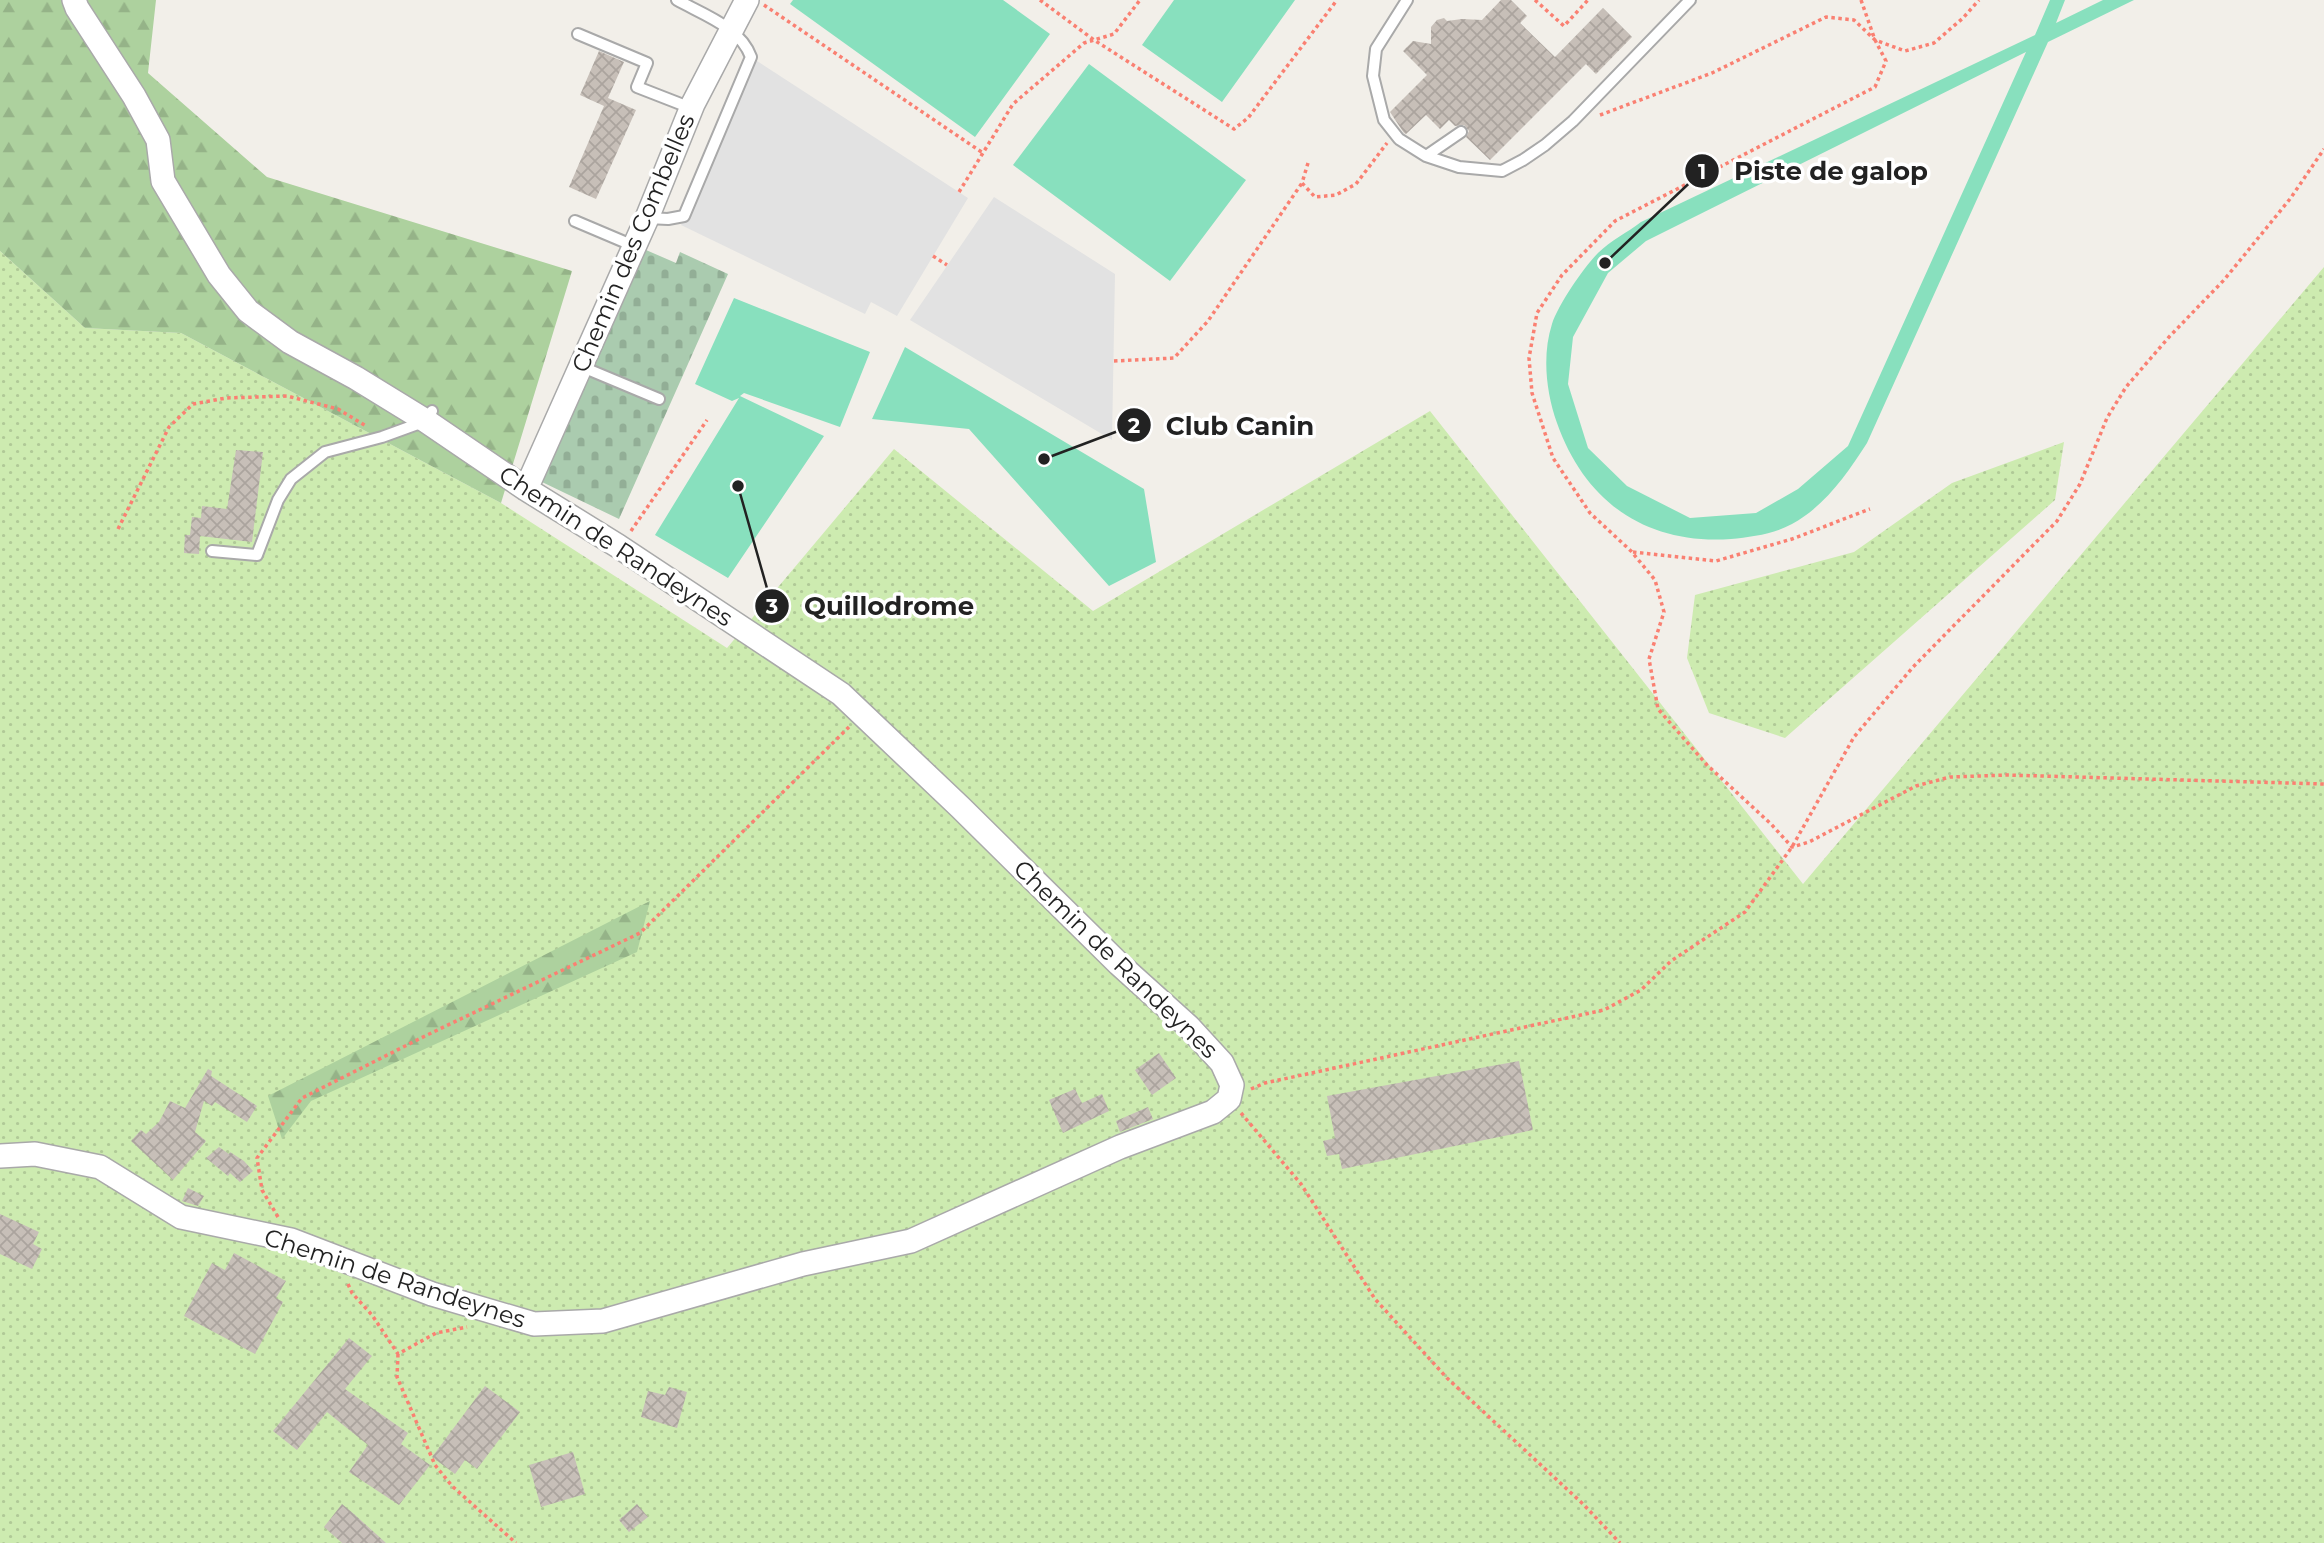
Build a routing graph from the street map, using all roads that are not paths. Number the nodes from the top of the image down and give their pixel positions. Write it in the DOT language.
graph roads {
  1 [pos="74,0"];
  2 [pos="677,0"];
  3 [pos="747,0"];
  4 [pos="1408,0"];
  5 [pos="1690,0"];
  6 [pos="730,29"];
  7 [pos="578,34"];
  8 [pos="691,108"];
  9 [pos="1461,132"];
  10 [pos="1426,156"];
  11 [pos="647,218"];
  12 [pos="575,221"];
  13 [pos="634,246"];
  14 [pos="580,366"];
  15 [pos="659,399"];
  16 [pos="429,416"];
  17 [pos="526,489"];
  18 [pos="212,551"];
  19 [pos="0,1156"];
  1 -- 16 [label="street, Chemin de Randeynes"];
  2 -- 6 [label="lane"];
  3 -- 6 [label="street, Chemin des Combelles"];
  4 -- 10 [label="lane"];
  5 -- 10 [label="lane"];
  6 -- 8 [label="street, Chemin des Combelles"];
  6 -- 11 [label="lane"];
  7 -- 8 [label="lane"];
  8 -- 11 [label="street, Chemin des Combelles"];
  9 -- 10 [label="lane"];
  11 -- 13 [label="street, Chemin des Combelles"];
  12 -- 13 [label="lane"];
  13 -- 14 [label="street, Chemin des Combelles"];
  14 -- 15 [label="lane"];
  14 -- 17 [label="street, Chemin des Combelles"];
  16 -- 17 [label="street, Chemin de Randeynes"];
  16 -- 18 [label="lane"];
  17 -- 19 [label="street, Chemin de Randeynes"];
}
